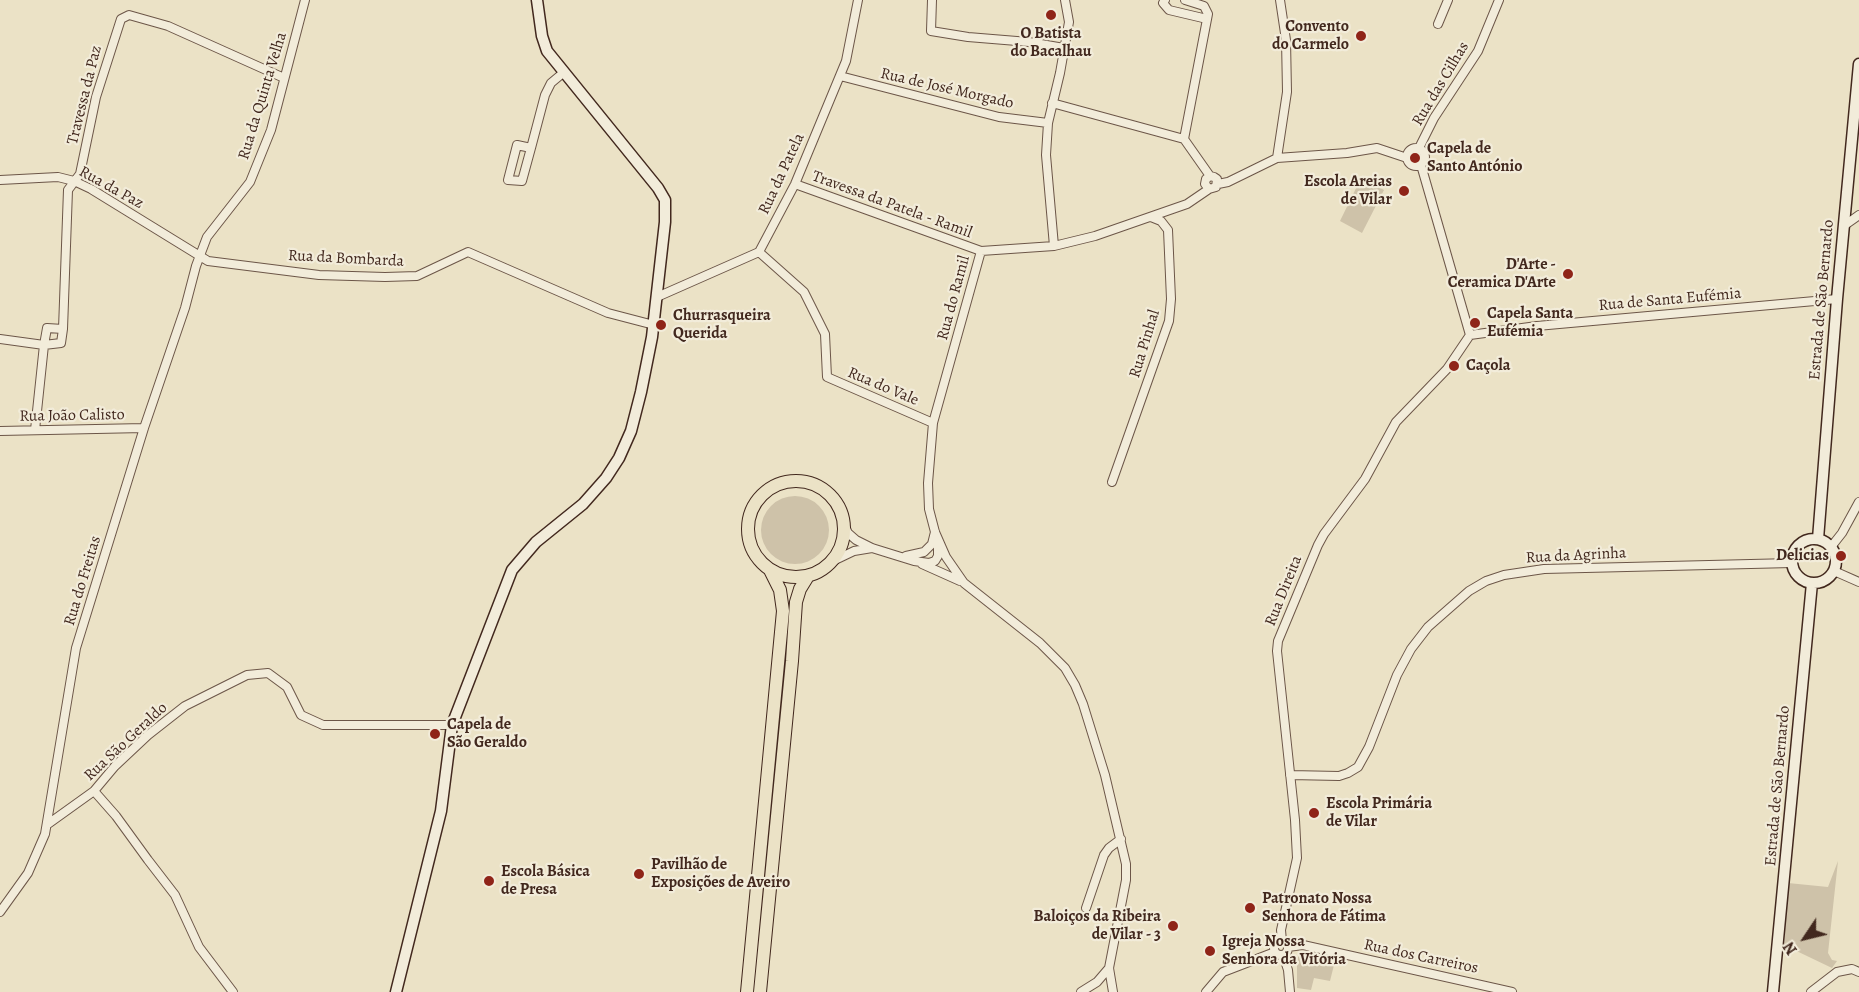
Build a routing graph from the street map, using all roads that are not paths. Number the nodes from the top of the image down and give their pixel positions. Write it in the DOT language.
graph roads {
  1 [pos="305,0"];
  2 [pos="537,0"];
  3 [pos="858,0"];
  4 [pos="932,0"];
  5 [pos="1065,0"];
  6 [pos="1165,0"];
  7 [pos="1185,0"];
  8 [pos="1280,0"];
  9 [pos="1448,0"];
  10 [pos="1499,0"];
  11 [pos="1207,19"];
  12 [pos="1438,24"];
  13 [pos="1064,48"];
  14 [pos="1859,64"];
  15 [pos="564,73"];
  16 [pos="840,76"];
  17 [pos="284,78"];
  18 [pos="1052,103"];
  19 [pos="1048,123"];
  20 [pos="1184,140"];
  21 [pos="531,148"];
  22 [pos="1419,148"];
  23 [pos="1277,158"];
  24 [pos="1407,159"];
  25 [pos="1421,165"];
  26 [pos="1210,176"];
  27 [pos="0,180"];
  28 [pos="74,181"];
  29 [pos="795,184"];
  30 [pos="1218,184"];
  31 [pos="1209,189"];
  32 [pos="1859,215"];
  33 [pos="1151,217"];
  34 [pos="1845,225"];
  35 [pos="1054,246"];
  36 [pos="981,250"];
  37 [pos="759,252"];
  38 [pos="200,256"];
  39 [pos="657,297"];
  40 [pos="1837,299"];
  41 [pos="654,325"];
  42 [pos="63,329"];
  43 [pos="1470,335"];
  44 [pos="0,339"];
  45 [pos="44,345"];
  46 [pos="933,423"];
  47 [pos="144,428"];
  48 [pos="35,430"];
  49 [pos="0,431"];
  50 [pos="1112,482"];
  51 [pos="1859,502"];
  52 [pos="844,524"];
  53 [pos="934,532"];
  54 [pos="1818,539"];
  55 [pos="1831,547"];
  56 [pos="872,548"];
  57 [pos="905,557"];
  58 [pos="914,561"];
  59 [pos="831,562"];
  60 [pos="1792,563"];
  61 [pos="771,570"];
  62 [pos="1834,571"];
  63 [pos="808,576"];
  64 [pos="1859,582"];
  65 [pos="964,583"];
  66 [pos="1812,583"];
  67 [pos="452,726"];
  68 [pos="1290,775"];
  69 [pos="94,791"];
  70 [pos="48,824"];
  71 [pos="1121,839"];
  72 [pos="1086,908"];
  73 [pos="0,912"];
  74 [pos="1285,944"];
  75 [pos="1279,953"];
  76 [pos="1109,968"];
  77 [pos="1859,972"];
  78 [pos="233,992"];
  79 [pos="396,992"];
  80 [pos="747,992"];
  81 [pos="760,992"];
  82 [pos="1081,992"];
  83 [pos="1113,992"];
  84 [pos="1206,992"];
  85 [pos="1290,992"];
  86 [pos="1512,992"];
  87 [pos="1773,992"];
  88 [pos="1811,992"];
  1 -- 17 [label="street, Rua da Quinta Velha"];
  2 -- 15 [label="street"];
  3 -- 16 [label="street, Rua da Patela"];
  4 -- 13 [label="street"];
  5 -- 13 [label="street"];
  6 -- 11 [label="street"];
  7 -- 11 [label="street"];
  8 -- 23 [label="street"];
  9 -- 12 [label="street"];
  10 -- 22 [label="street, Rua das Cilhas"];
  11 -- 20 [label="street"];
  13 -- 18 [label="street"];
  14 -- 34 [label="street, Estrada de São Bernardo"];
  15 -- 21 [label="street"];
  15 -- 39 [label="street"];
  16 -- 19 [label="street, Rua de José Morgado"];
  16 -- 29 [label="street, Rua da Patela"];
  17 -- 28 [label="street, Travessa da Paz"];
  17 -- 38 [label="street, Rua da Quinta Velha"];
  18 -- 19 [label="street"];
  18 -- 20 [label="street"];
  19 -- 35 [label="street"];
  20 -- 26 [label="street"];
  21 -- 21 [label="street"];
  22 -- 24 [label="street"];
  22 -- 25 [label="street"];
  23 -- 24 [label="street"];
  23 -- 30 [label="street"];
  24 -- 25 [label="street"];
  25 -- 43 [label="street"];
  26 -- 30 [label="street"];
  26 -- 31 [label="street"];
  27 -- 28 [label="street, Rua da Paz"];
  28 -- 38 [label="street, Rua da Paz"];
  28 -- 42 [label="street, Travessa da Paz"];
  29 -- 36 [label="street, Travessa da Patela - Ramil"];
  29 -- 37 [label="street, Rua da Patela"];
  30 -- 31 [label="street"];
  31 -- 33 [label="street, Rua do Ramil"];
  32 -- 34 [label="street"];
  33 -- 35 [label="street, Rua do Ramil"];
  33 -- 50 [label="street, Rua Pinhal"];
  34 -- 40 [label="street, Estrada de São Bernardo"];
  35 -- 36 [label="street, Rua do Ramil"];
  36 -- 46 [label="street, Rua do Ramil"];
  37 -- 39 [label="street"];
  37 -- 46 [label="street, Rua do Vale"];
  38 -- 41 [label="street, Rua da Bombarda"];
  38 -- 47 [label="street, Rua do Freitas"];
  39 -- 41 [label="street"];
  40 -- 43 [label="street, Rua de Santa Eufémia"];
  40 -- 54 [label="street, Estrada de São Bernardo"];
  41 -- 67 [label="street"];
  42 -- 45 [label="street"];
  42 -- 45 [label="street"];
  43 -- 68 [label="street, Rua Direita"];
  44 -- 45 [label="street"];
  45 -- 48 [label="street"];
  46 -- 53 [label="street, Rua do Ramil"];
  47 -- 48 [label="street, Rua João Calisto"];
  47 -- 70 [label="street, Rua do Freitas"];
  48 -- 49 [label="street, Rua João Calisto"];
  51 -- 55 [label="street"];
  52 -- 56 [label="street"];
  52 -- 59 [label="main road"];
  52 -- 61 [label="main road"];
  53 -- 57 [label="street"];
  53 -- 58 [label="street"];
  53 -- 65 [label="street"];
  54 -- 55 [label="street"];
  54 -- 60 [label="street"];
  55 -- 62 [label="street"];
  56 -- 57 [label="street"];
  56 -- 59 [label="street"];
  57 -- 58 [label="street"];
  58 -- 65 [label="street"];
  59 -- 63 [label="main road"];
  60 -- 66 [label="street"];
  60 -- 68 [label="street, Rua da Agrinha"];
  61 -- 63 [label="main road"];
  61 -- 80 [label="main road"];
  62 -- 64 [label="street"];
  62 -- 66 [label="street"];
  63 -- 81 [label="main road"];
  65 -- 71 [label="street"];
  66 -- 87 [label="street, Estrada de São Bernardo"];
  67 -- 69 [label="street, Rua São Geraldo"];
  67 -- 79 [label="street"];
  68 -- 74 [label="street, Rua Direita"];
  69 -- 70 [label="street, Rua São Geraldo"];
  69 -- 78 [label="street"];
  70 -- 73 [label="street, Rua do Freitas"];
  71 -- 72 [label="street"];
  71 -- 76 [label="street"];
  74 -- 75 [label="street"];
  74 -- 75 [label="street"];
  74 -- 86 [label="street, Rua dos Carreiros"];
  75 -- 84 [label="street"];
  75 -- 85 [label="street"];
  76 -- 82 [label="street"];
  76 -- 83 [label="street"];
  77 -- 88 [label="street"];
}
